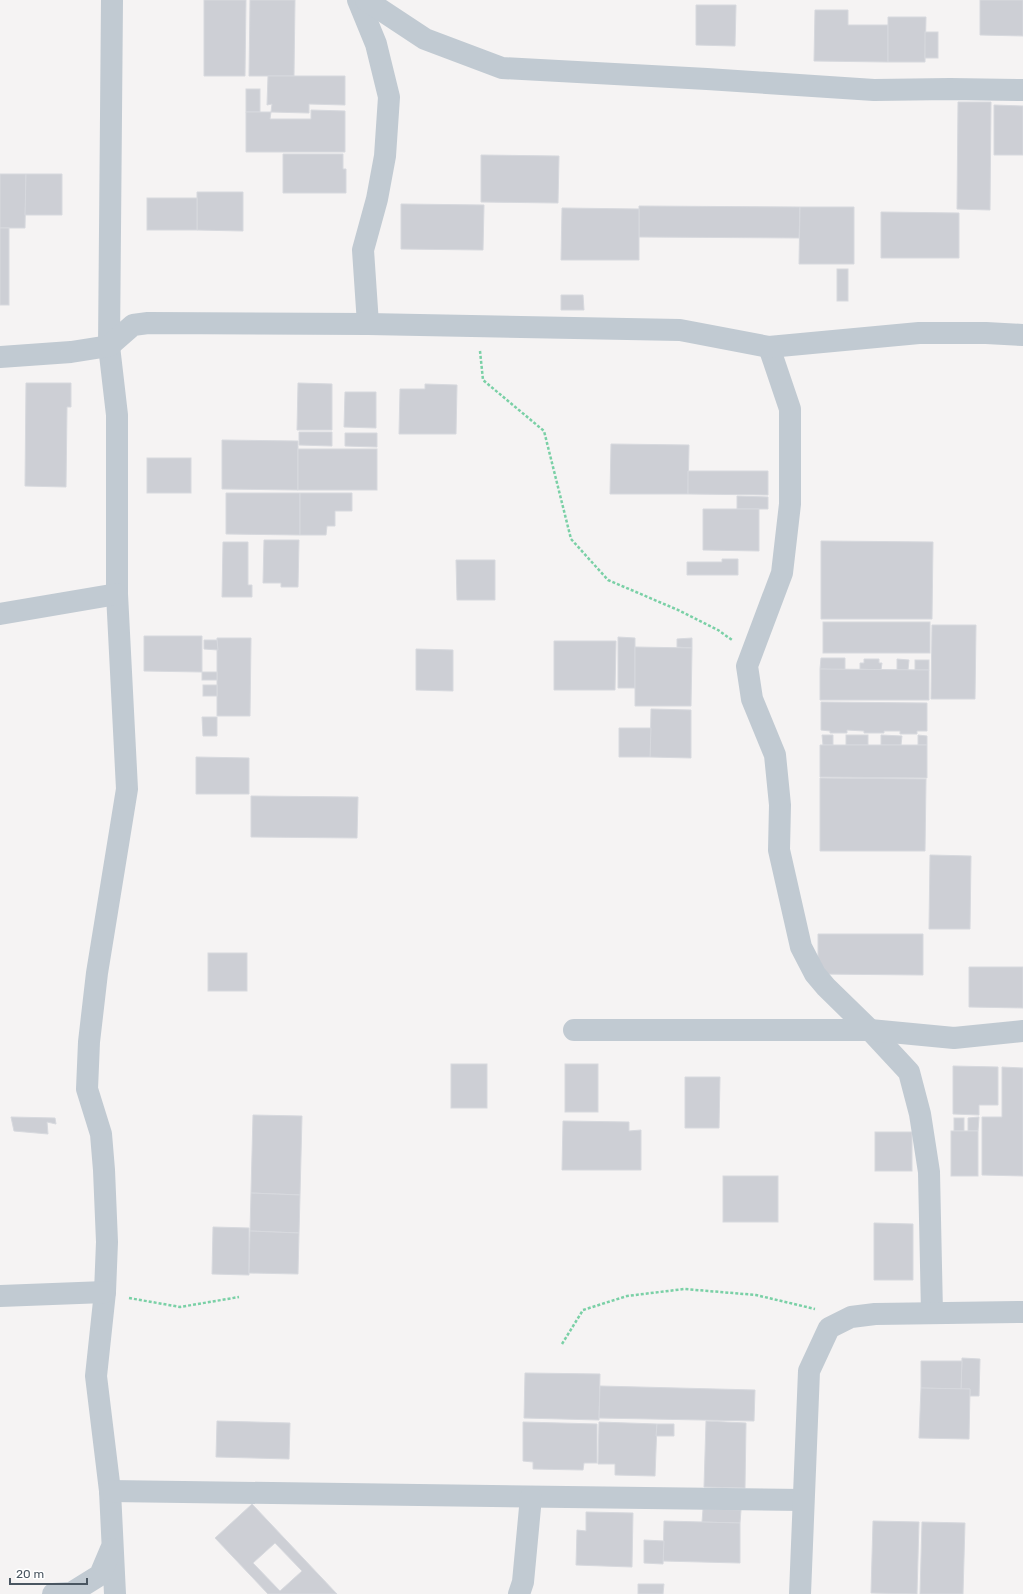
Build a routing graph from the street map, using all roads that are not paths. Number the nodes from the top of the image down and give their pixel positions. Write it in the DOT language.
graph roads {
  1 [pos="112,0"];
  2 [pos="358,0"];
  3 [pos="366,0"];
  4 [pos="1023,90"];
  5 [pos="368,324"];
  6 [pos="1023,335"];
  7 [pos="109,346"];
  8 [pos="769,347"];
  9 [pos="0,357"];
  10 [pos="117,594"];
  11 [pos="0,614"];
  12 [pos="574,1030"];
  13 [pos="870,1030"];
  14 [pos="1023,1030"];
  15 [pos="105,1292"];
  16 [pos="0,1296"];
  17 [pos="1023,1312"];
  18 [pos="932,1313"];
  19 [pos="110,1491"];
  20 [pos="531,1497"];
  21 [pos="803,1500"];
  22 [pos="114,1542"];
  23 [pos="53,1594"];
  24 [pos="115,1594"];
  25 [pos="519,1594"];
  26 [pos="800,1594"];
  1 -- 7 [label="street"];
  2 -- 5 [label="street"];
  3 -- 4 [label="street"];
  5 -- 7 [label="street"];
  5 -- 8 [label="street"];
  6 -- 8 [label="street"];
  7 -- 9 [label="street"];
  7 -- 10 [label="street"];
  8 -- 13 [label="street"];
  10 -- 11 [label="street"];
  10 -- 15 [label="street"];
  12 -- 13 [label="street"];
  13 -- 14 [label="street"];
  13 -- 18 [label="street"];
  15 -- 16 [label="street"];
  15 -- 19 [label="street"];
  17 -- 18 [label="street"];
  18 -- 21 [label="street"];
  19 -- 20 [label="street"];
  19 -- 22 [label="street"];
  20 -- 21 [label="street"];
  20 -- 25 [label="street"];
  21 -- 26 [label="street"];
  22 -- 23 [label="street"];
  22 -- 24 [label="street"];
}
